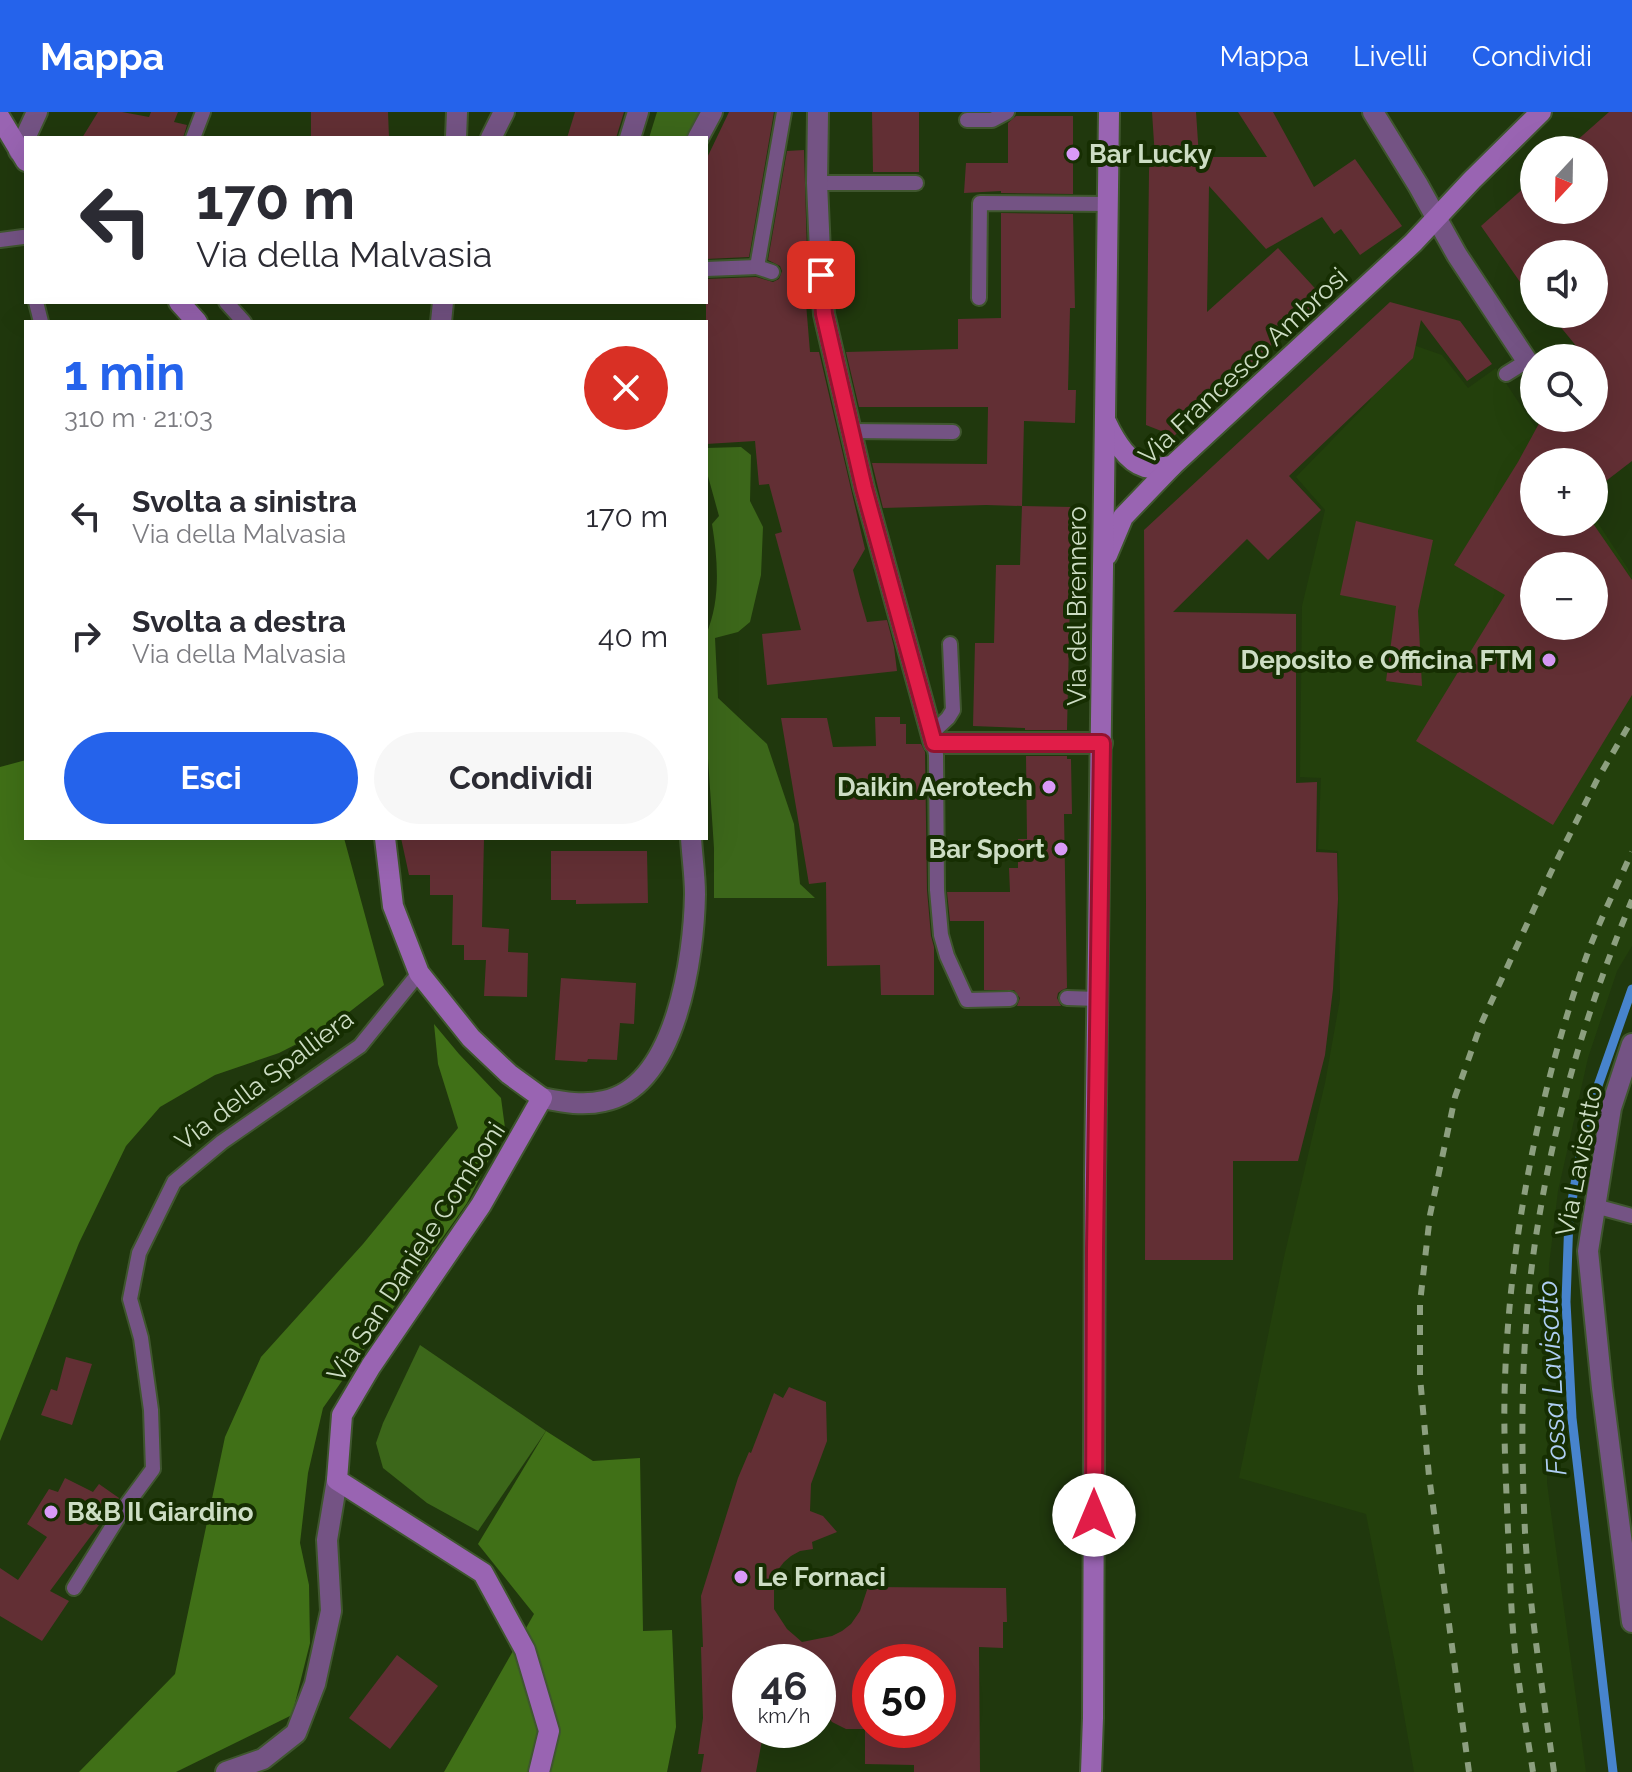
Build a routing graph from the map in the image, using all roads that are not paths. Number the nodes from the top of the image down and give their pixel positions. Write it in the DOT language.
graph roads {
  1 [pos="37,112"];
  2 [pos="203,112"];
  3 [pos="457,112"];
  4 [pos="504,112"];
  5 [pos="638,112"];
  6 [pos="712,112"];
  7 [pos="784,112"];
  8 [pos="818,112"];
  9 [pos="1007,112"];
  10 [pos="1109,112"];
  11 [pos="1373,112"];
  12 [pos="1541,112"];
  13 [pos="0,118"];
  14 [pos="967,120"];
  15 [pos="29,136"];
  16 [pos="194,136"];
  17 [pos="456,136"];
  18 [pos="492,136"];
  19 [pos="631,136"];
  20 [pos="699,136"];
  21 [pos="23,156"];
  22 [pos="817,183"];
  23 [pos="916,183"];
  24 [pos="1109,204"];
  25 [pos="1436,219"];
  26 [pos="24,239"];
  27 [pos="0,240"];
  28 [pos="757,267"];
  29 [pos="708,269"];
  30 [pos="772,272"];
  31 [pos="979,298"];
  32 [pos="181,304"];
  33 [pos="228,304"];
  34 [pos="195,320"];
  35 [pos="242,320"];
  36 [pos="1520,350"];
  37 [pos="1520,365"];
  38 [pos="1506,374"];
  39 [pos="1105,420"];
  40 [pos="851,431"];
  41 [pos="953,432"];
  42 [pos="1172,466"];
  43 [pos="1103,564"];
  44 [pos="950,644"];
  45 [pos="933,738"];
  46 [pos="1102,743"];
  47 [pos="385,840"];
  48 [pos="691,840"];
  49 [pos="419,973"];
  50 [pos="1067,998"];
  51 [pos="1010,999"];
  52 [pos="1098,999"];
  53 [pos="1632,1044"];
  54 [pos="542,1098"];
  55 [pos="1595,1206"];
  56 [pos="1632,1216"];
  57 [pos="337,1480"];
  58 [pos="74,1588"];
  59 [pos="1632,1622"];
  60 [pos="226,1772"];
  61 [pos="539,1772"];
  62 [pos="1091,1772"];
  1 -- 15 [label="street"];
  2 -- 16 [label="lane"];
  3 -- 17 [label="street"];
  4 -- 18 [label="street"];
  5 -- 19 [label="street"];
  6 -- 20 [label="street"];
  7 -- 28 [label="lane"];
  8 -- 22 [label="street"];
  9 -- 14 [label="lane"];
  10 -- 24 [label="main road, Via del Brennero"];
  11 -- 25 [label="street"];
  12 -- 25 [label="main road, Via Francesco Ambrosi"];
  13 -- 21 [label="main road"];
  22 -- 23 [label="lane"];
  22 -- 40 [label="street"];
  24 -- 31 [label="lane"];
  24 -- 39 [label="main road, Via del Brennero"];
  25 -- 36 [label="street"];
  25 -- 42 [label="main road, Via Francesco Ambrosi"];
  26 -- 27 [label="lane"];
  28 -- 29 [label="lane"];
  28 -- 30 [label="lane"];
  32 -- 34 [label="main road"];
  33 -- 35 [label="lane"];
  37 -- 38 [label="lane"];
  39 -- 42 [label="main road"];
  39 -- 43 [label="main road, Via del Brennero"];
  40 -- 41 [label="lane"];
  40 -- 45 [label="street"];
  42 -- 43 [label="main road, Via Francesco Ambrosi"];
  43 -- 46 [label="main road, Via del Brennero"];
  44 -- 45 [label="lane"];
  45 -- 46 [label="street"];
  45 -- 51 [label="lane"];
  46 -- 52 [label="main road, Via del Brennero"];
  47 -- 49 [label="main road"];
  48 -- 54 [label="street"];
  49 -- 54 [label="main road"];
  49 -- 58 [label="lane, Via della Spalliera"];
  50 -- 52 [label="lane"];
  52 -- 62 [label="main road, Via del Brennero"];
  53 -- 55 [label="street, Via Lavisotto"];
  54 -- 57 [label="main road, Via San Daniele Comboni"];
  55 -- 56 [label="lane"];
  55 -- 59 [label="street, Via Lavisotto"];
  57 -- 60 [label="street"];
  57 -- 61 [label="main road"];
}
